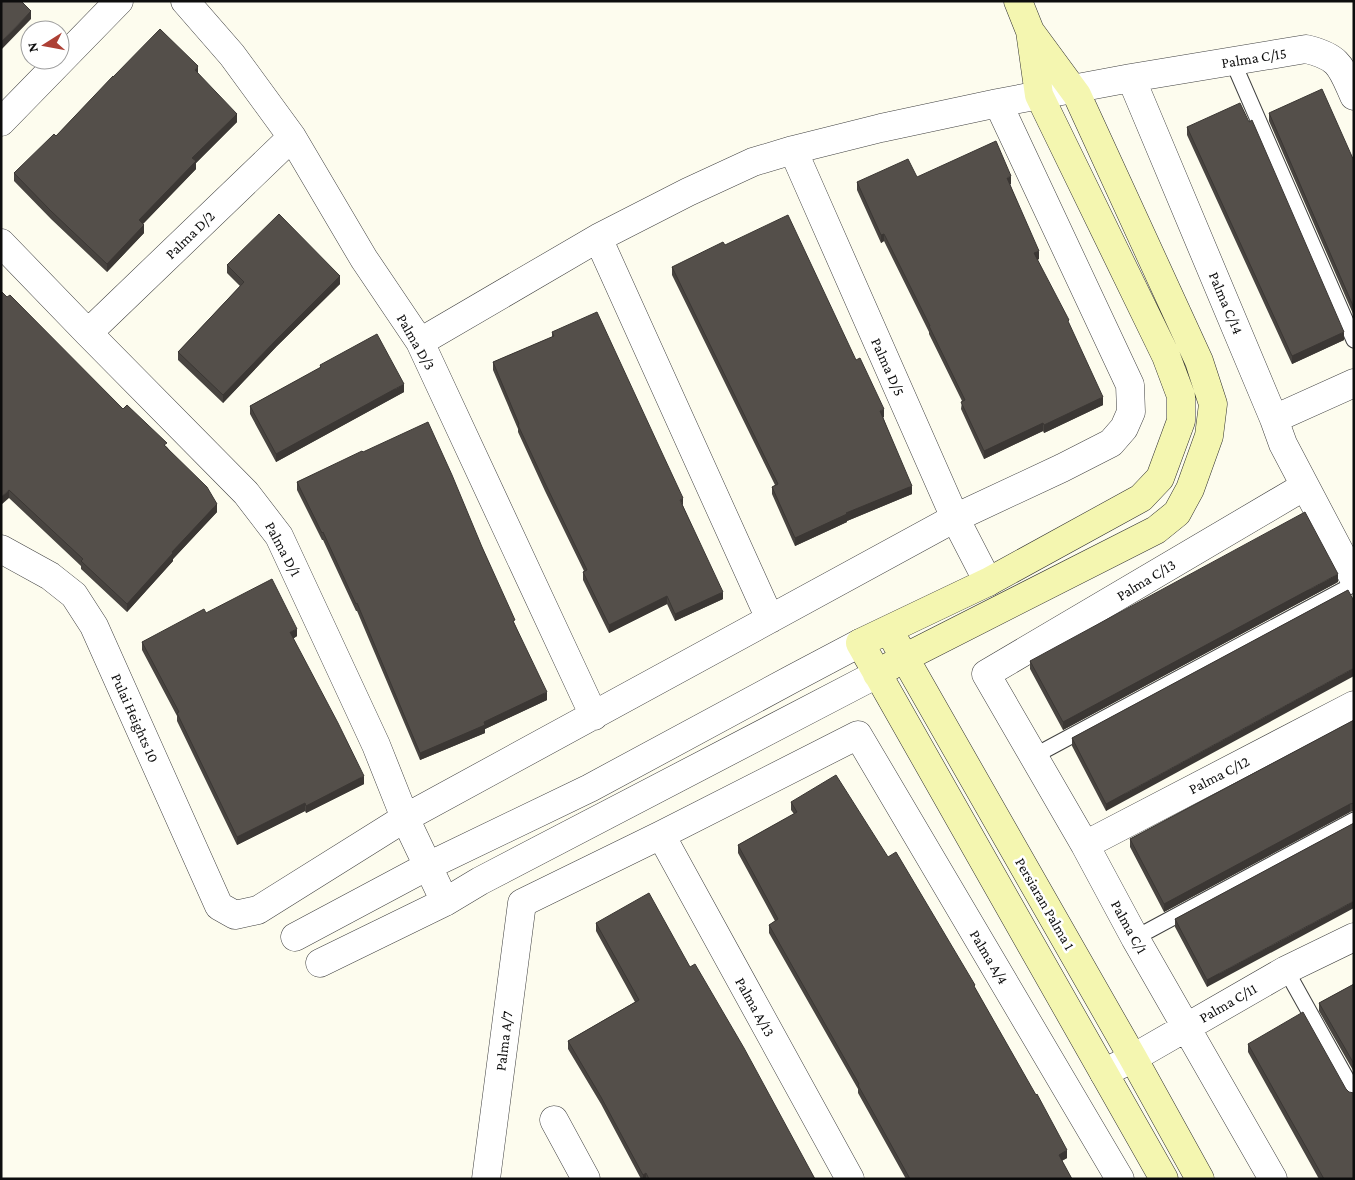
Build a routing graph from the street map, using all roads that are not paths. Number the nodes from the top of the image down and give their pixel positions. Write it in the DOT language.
graph roads {
  1 [pos="119,1"];
  2 [pos="185,1"];
  3 [pos="1018,1"];
  4 [pos="1030,31"];
  5 [pos="1233,62"];
  6 [pos="1131,78"];
  7 [pos="1073,88"];
  8 [pos="1039,95"];
  9 [pos="1354,96"];
  10 [pos="998,103"];
  11 [pos="1,122"];
  12 [pos="292,137"];
  13 [pos="793,150"];
  14 [pos="598,238"];
  15 [pos="1,242"];
  16 [pos="88,333"];
  17 [pos="1354,340"];
  18 [pos="420,342"];
  19 [pos="1354,383"];
  20 [pos="1274,419"];
  21 [pos="1305,486"];
  22 [pos="955,518"];
  23 [pos="1,549"];
  24 [pos="1354,579"];
  25 [pos="988,582"];
  26 [pos="1354,584"];
  27 [pos="770,619"];
  28 [pos="889,629"];
  29 [pos="860,643"];
  30 [pos="904,658"];
  31 [pos="877,674"];
  32 [pos="986,674"];
  33 [pos="1354,704"];
  34 [pos="594,716"];
  35 [pos="1034,756"];
  36 [pos="405,818"];
  37 [pos="1354,820"];
  38 [pos="660,835"];
  39 [pos="1085,844"];
  40 [pos="428,866"];
  41 [pos="445,902"];
  42 [pos="295,937"];
  43 [pos="1354,937"];
  44 [pos="1135,938"];
  45 [pos="320,963"];
  46 [pos="1286,970"];
  47 [pos="1186,1027"];
  48 [pos="1133,1058"];
  49 [pos="1104,1073"];
  50 [pos="1354,1092"];
  51 [pos="554,1120"];
  52 [pos="486,1179"];
  53 [pos="586,1179"];
  54 [pos="850,1179"];
  55 [pos="1120,1179"];
  56 [pos="1164,1179"];
  57 [pos="1200,1179"];
  58 [pos="1273,1179"];
  1 -- 11 [label="street"];
  2 -- 12 [label="street, Palma D/3"];
  3 -- 4 [label="street"];
  4 -- 7 [label="street"];
  4 -- 8 [label="street"];
  5 -- 6 [label="street, Palma C/15"];
  5 -- 9 [label="street, Palma C/15"];
  5 -- 17 [label="lane"];
  6 -- 7 [label="street"];
  6 -- 20 [label="street, Palma C/14"];
  7 -- 8 [label="street"];
  7 -- 30 [label="street"];
  8 -- 10 [label="street"];
  8 -- 25 [label="street"];
  10 -- 13 [label="street"];
  10 -- 22 [label="street"];
  12 -- 16 [label="street, Palma D/2"];
  12 -- 18 [label="street, Palma D/3"];
  13 -- 14 [label="street"];
  13 -- 22 [label="street, Palma D/5"];
  14 -- 18 [label="street"];
  14 -- 27 [label="street"];
  15 -- 16 [label="street, Palma D/1"];
  16 -- 36 [label="street, Palma D/1"];
  18 -- 34 [label="street, Palma D/3"];
  19 -- 20 [label="street"];
  20 -- 21 [label="street, Palma C/14"];
  21 -- 24 [label="street, Palma C/14"];
  21 -- 32 [label="street, Palma C/13"];
  22 -- 25 [label="street, Palma D/5"];
  22 -- 27 [label="street"];
  23 -- 36 [label="street, Pulai Heights 10"];
  25 -- 28 [label="street"];
  26 -- 35 [label="lane"];
  27 -- 34 [label="street"];
  28 -- 29 [label="street"];
  28 -- 30 [label="street, Persiaran Palma 1"];
  29 -- 31 [label="street"];
  29 -- 40 [label="street"];
  30 -- 31 [label="street"];
  30 -- 48 [label="street, Persiaran Palma 1"];
  31 -- 41 [label="street"];
  31 -- 49 [label="street"];
  32 -- 35 [label="street, Palma C/1"];
  33 -- 39 [label="street, Palma C/12"];
  34 -- 36 [label="street"];
  35 -- 39 [label="street, Palma C/1"];
  36 -- 40 [label="street, Palma D/1"];
  37 -- 44 [label="lane"];
  38 -- 52 [label="street, Palma A/7"];
  38 -- 54 [label="street, Palma A/13"];
  38 -- 55 [label="street, Palma A/4"];
  39 -- 44 [label="street, Palma C/1"];
  40 -- 41 [label="street, Palma D/1"];
  40 -- 42 [label="street"];
  41 -- 45 [label="street"];
  43 -- 46 [label="street, Palma C/11"];
  44 -- 47 [label="street, Palma C/1"];
  46 -- 47 [label="street, Palma C/11"];
  46 -- 50 [label="lane"];
  47 -- 48 [label="street, Palma C/11"];
  47 -- 58 [label="street, Palma C/1"];
  48 -- 49 [label="street, Palma C/11"];
  48 -- 57 [label="street, Persiaran Palma 1"];
  49 -- 56 [label="street"];
  51 -- 53 [label="street"];
}
